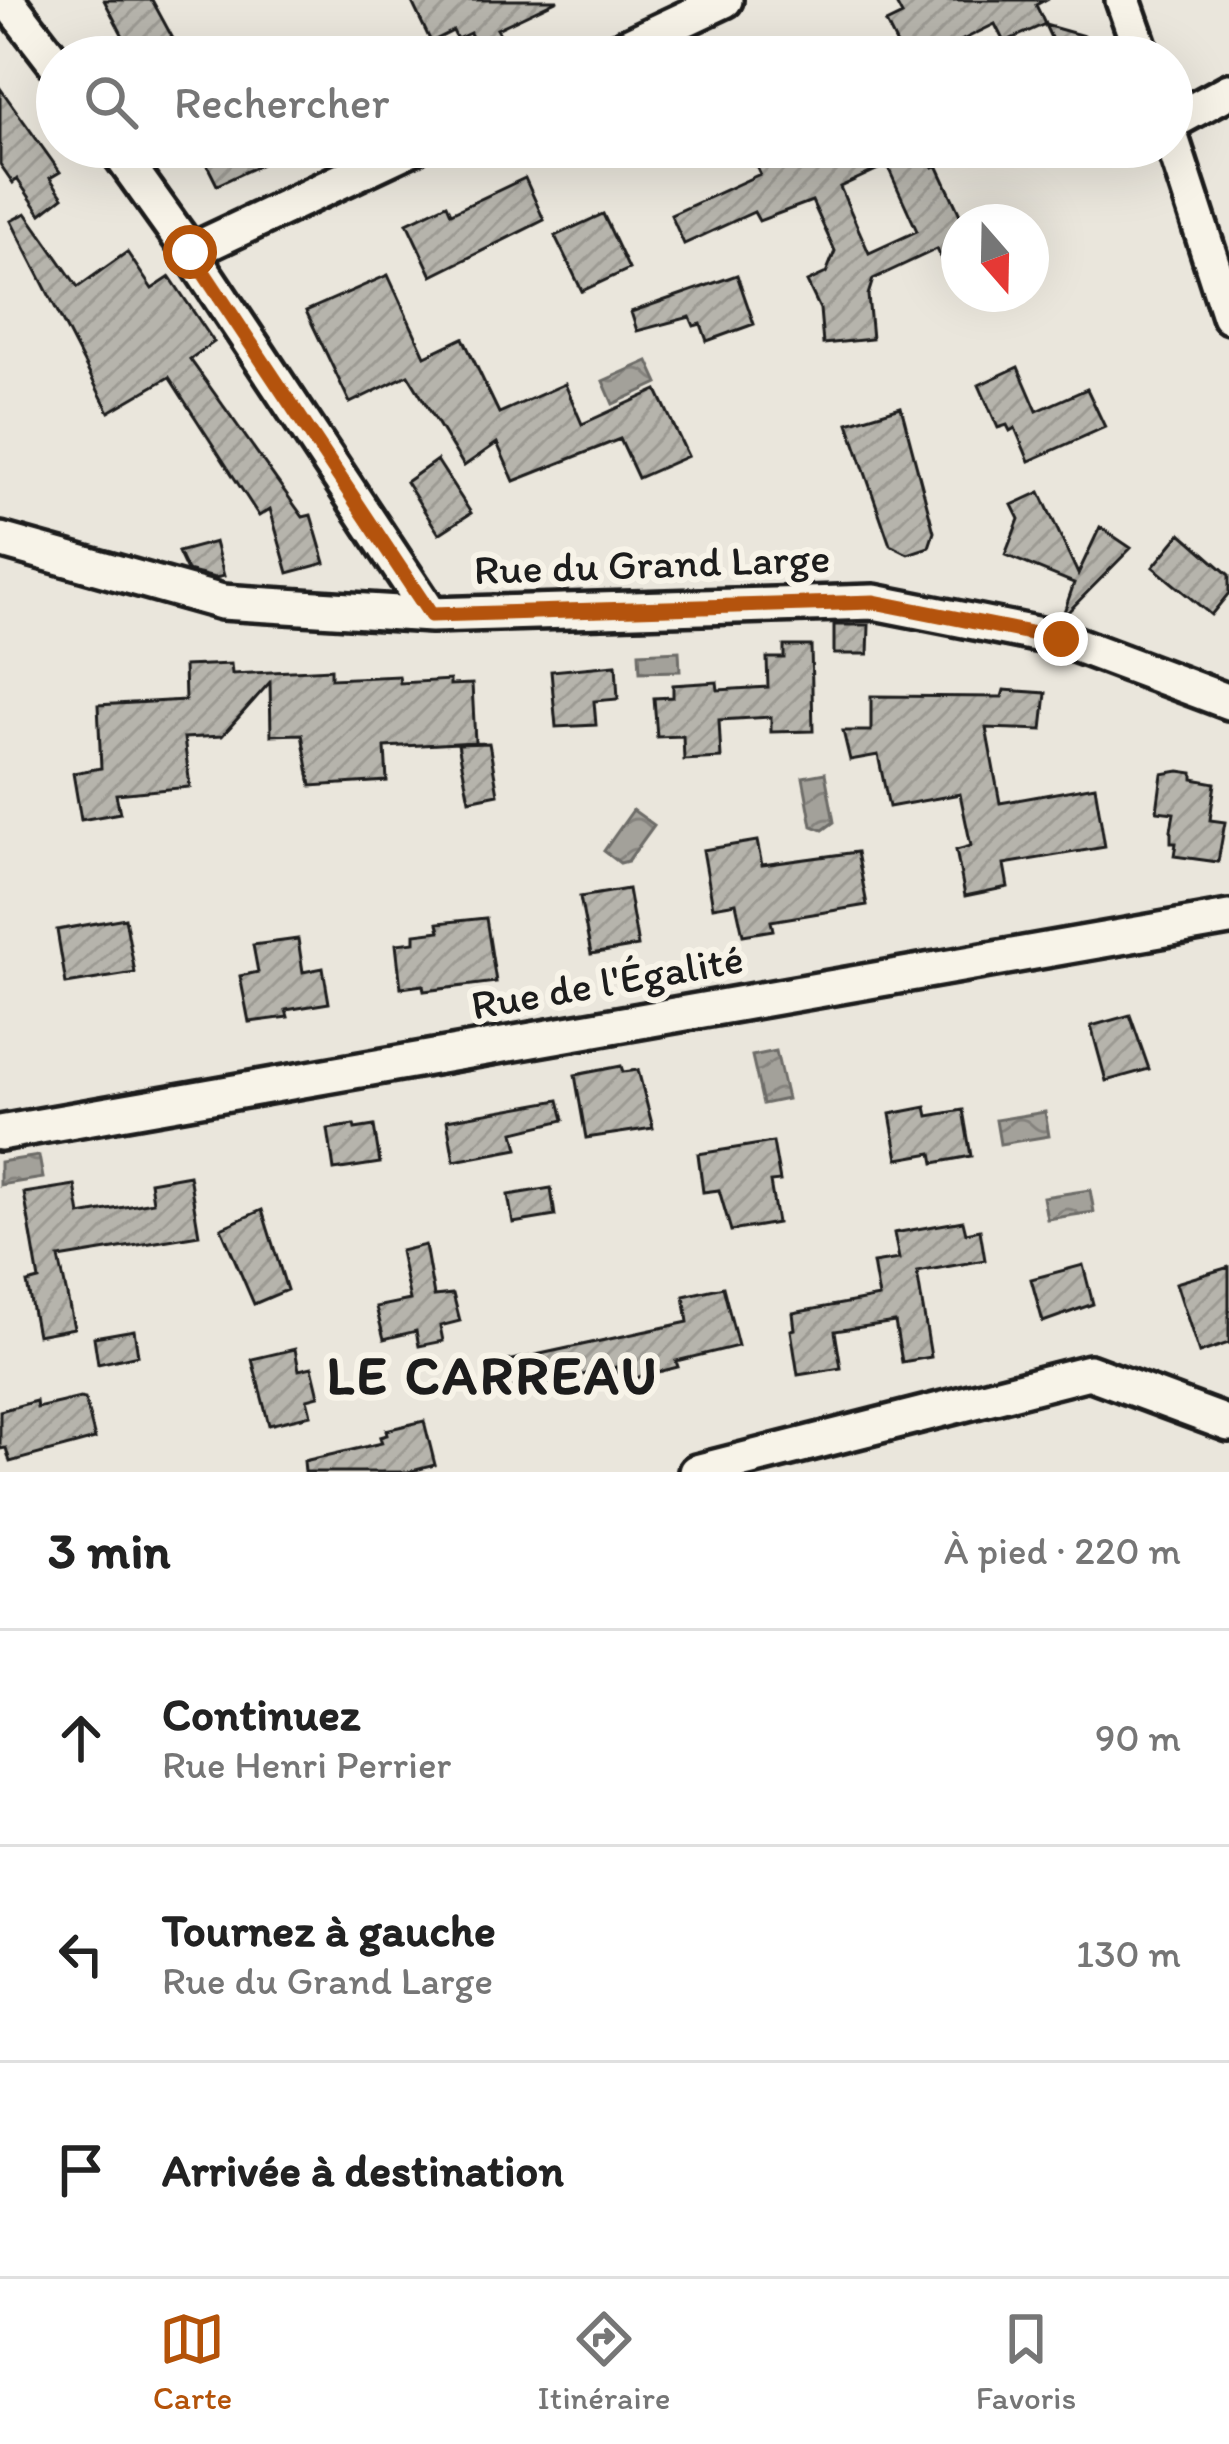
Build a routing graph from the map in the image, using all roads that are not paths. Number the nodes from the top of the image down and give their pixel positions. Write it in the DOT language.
graph roads {
  1 [pos="7,0"];
  2 [pos="725,0"];
  3 [pos="1124,0"];
  4 [pos="649,36"];
  5 [pos="1136,36"];
  6 [pos="36,38"];
  7 [pos="1229,91"];
  8 [pos="1193,111"];
  9 [pos="130,168"];
  10 [pos="368,168"];
  11 [pos="1181,168"];
  12 [pos="190,252"];
  13 [pos="1229,316"];
  14 [pos="0,540"];
  15 [pos="431,615"];
  16 [pos="1229,702"];
  17 [pos="1229,918"];
  18 [pos="0,1133"];
  19 [pos="1229,1424"];
  20 [pos="696,1472"];
  1 -- 6 [label="street"];
  2 -- 4 [label="street"];
  3 -- 5 [label="street"];
  7 -- 8 [label="street"];
  9 -- 12 [label="street"];
  10 -- 12 [label="street"];
  11 -- 13 [label="street"];
  12 -- 15 [label="street"];
  14 -- 15 [label="street, Rue du Grand Large"];
  15 -- 16 [label="street, Rue du Grand Large"];
  17 -- 18 [label="street, Rue de l'Égalité"];
  19 -- 20 [label="street"];
}
